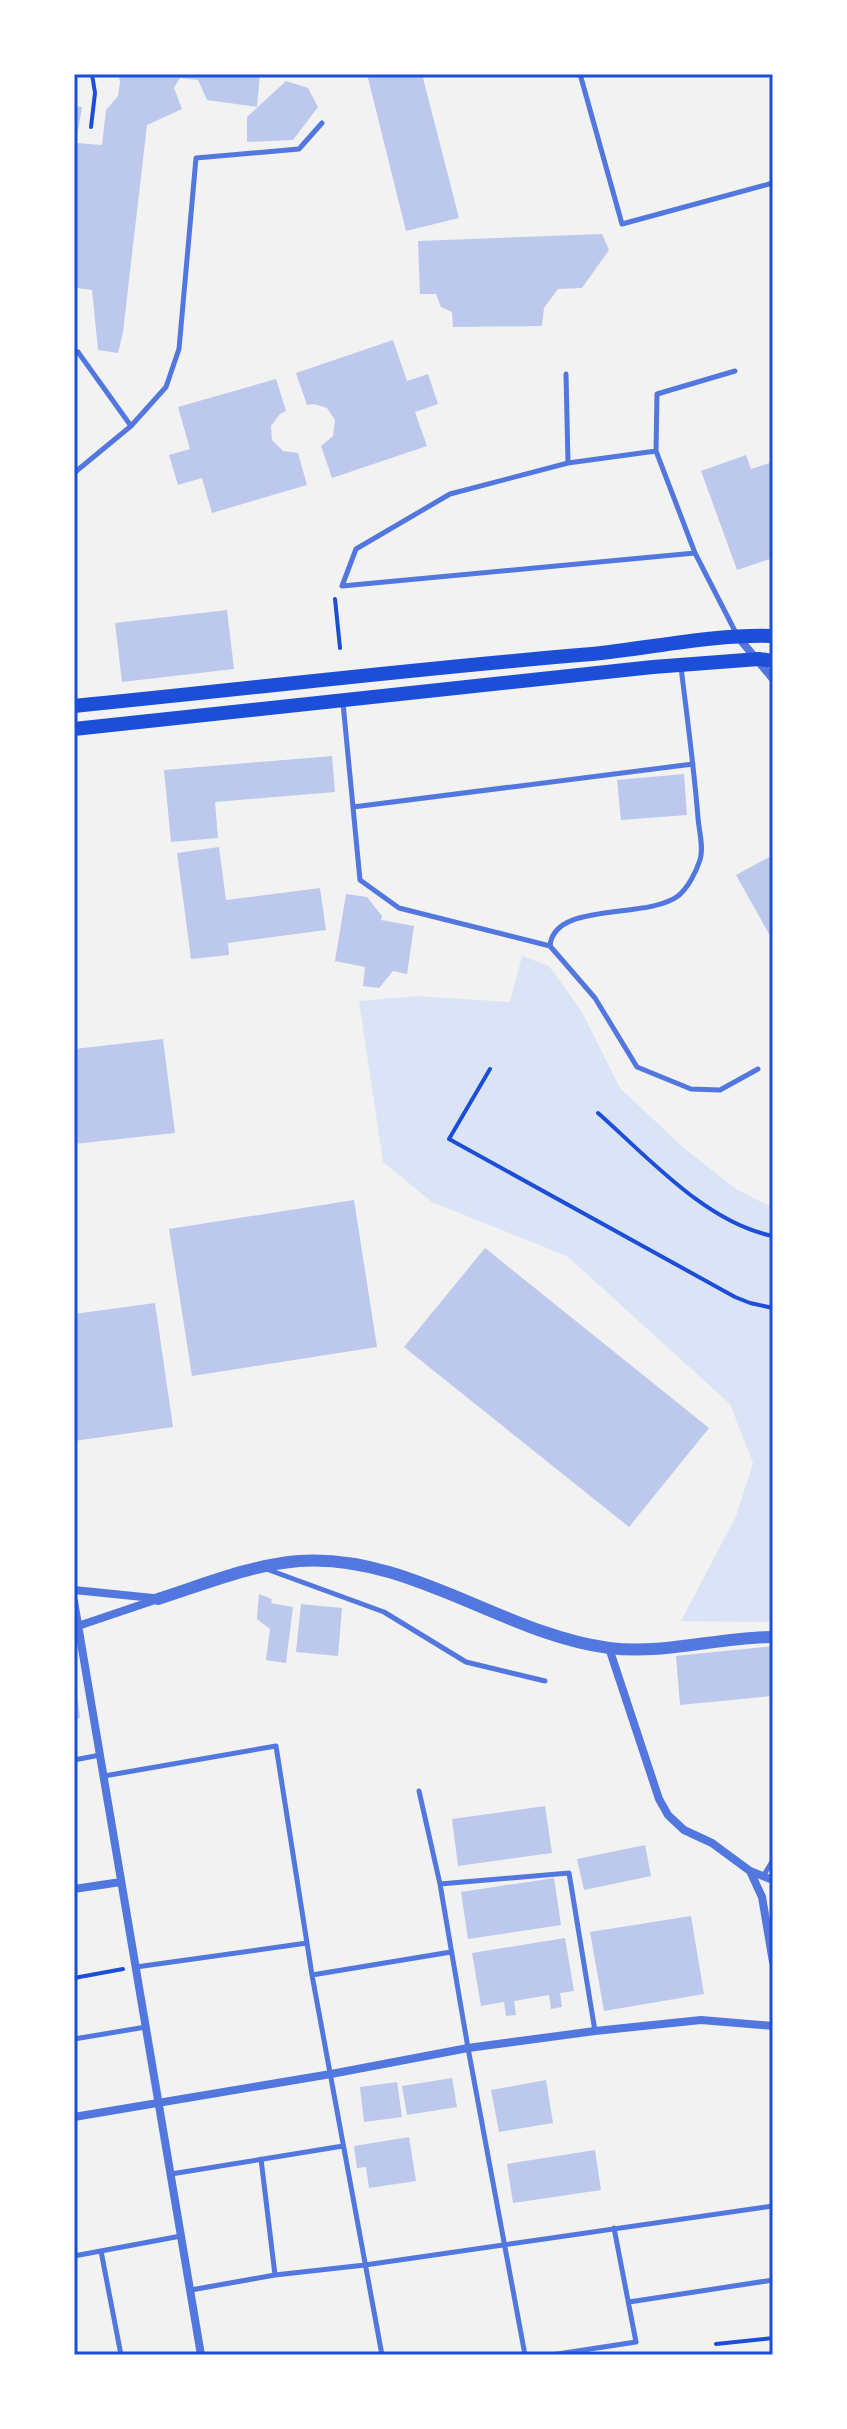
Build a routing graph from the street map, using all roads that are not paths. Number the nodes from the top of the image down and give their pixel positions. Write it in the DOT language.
graph roads {
  1 [pos="580,74"];
  2 [pos="322,123"];
  3 [pos="773,183"];
  4 [pos="78,352"];
  5 [pos="735,371"];
  6 [pos="566,374"];
  7 [pos="131,426"];
  8 [pos="656,451"];
  9 [pos="568,463"];
  10 [pos="74,473"];
  11 [pos="695,553"];
  12 [pos="738,636"];
  13 [pos="773,636"];
  14 [pos="766,660"];
  15 [pos="681,666"];
  16 [pos="773,679"];
  17 [pos="343,702"];
  18 [pos="74,706"];
  19 [pos="74,729"];
  20 [pos="693,764"];
  21 [pos="353,807"];
  22 [pos="550,946"];
  23 [pos="758,1069"];
  24 [pos="260,1567"];
  25 [pos="74,1590"];
  26 [pos="158,1599"];
  27 [pos="74,1601"];
  28 [pos="76,1627"];
  29 [pos="773,1637"];
  30 [pos="609,1648"];
  31 [pos="545,1681"];
  32 [pos="100,1755"];
  33 [pos="74,1760"];
  34 [pos="103,1776"];
  35 [pos="419,1791"];
  36 [pos="773,1860"];
  37 [pos="750,1871"];
  38 [pos="769,1878"];
  39 [pos="121,1882"];
  40 [pos="440,1884"];
  41 [pos="74,1889"];
  42 [pos="307,1943"];
  43 [pos="451,1952"];
  44 [pos="773,1962"];
  45 [pos="136,1967"];
  46 [pos="312,1975"];
  47 [pos="773,2026"];
  48 [pos="146,2027"];
  49 [pos="595,2031"];
  50 [pos="74,2039"];
  51 [pos="468,2048"];
  52 [pos="331,2074"];
  53 [pos="159,2104"];
  54 [pos="74,2117"];
  55 [pos="344,2146"];
  56 [pos="261,2159"];
  57 [pos="171,2174"];
  58 [pos="773,2206"];
  59 [pos="614,2228"];
  60 [pos="181,2236"];
  61 [pos="505,2244"];
  62 [pos="101,2251"];
  63 [pos="74,2256"];
  64 [pos="365,2265"];
  65 [pos="275,2275"];
  66 [pos="773,2280"];
  67 [pos="190,2291"];
  68 [pos="629,2302"];
  69 [pos="121,2355"];
  70 [pos="201,2355"];
  71 [pos="382,2355"];
  72 [pos="525,2355"];
  73 [pos="551,2355"];
  1 -- 3 [label="lane"];
  2 -- 7 [label="lane"];
  4 -- 7 [label="lane"];
  5 -- 8 [label="lane"];
  6 -- 9 [label="lane"];
  7 -- 10 [label="lane"];
  8 -- 9 [label="lane"];
  8 -- 11 [label="lane"];
  9 -- 11 [label="lane"];
  11 -- 12 [label="lane"];
  12 -- 13 [label="main road"];
  12 -- 14 [label="street"];
  12 -- 18 [label="main road"];
  14 -- 15 [label="main road"];
  14 -- 16 [label="street"];
  15 -- 17 [label="main road"];
  15 -- 20 [label="lane"];
  17 -- 19 [label="main road"];
  17 -- 21 [label="lane"];
  20 -- 21 [label="lane"];
  20 -- 22 [label="lane"];
  21 -- 22 [label="lane"];
  22 -- 23 [label="lane"];
  24 -- 26 [label="street"];
  24 -- 30 [label="street"];
  24 -- 31 [label="lane"];
  25 -- 26 [label="street"];
  26 -- 28 [label="street"];
  27 -- 28 [label="street"];
  28 -- 32 [label="street"];
  29 -- 30 [label="street"];
  30 -- 37 [label="street"];
  32 -- 33 [label="lane"];
  32 -- 34 [label="street"];
  34 -- 39 [label="street"];
  34 -- 42 [label="lane"];
  35 -- 40 [label="lane"];
  36 -- 38 [label="lane"];
  37 -- 38 [label="street"];
  37 -- 44 [label="street"];
  39 -- 41 [label="street"];
  39 -- 45 [label="street"];
  40 -- 43 [label="lane"];
  40 -- 49 [label="lane"];
  42 -- 45 [label="lane"];
  42 -- 46 [label="lane"];
  43 -- 46 [label="lane"];
  43 -- 51 [label="lane"];
  45 -- 48 [label="street"];
  46 -- 52 [label="lane"];
  47 -- 49 [label="street"];
  48 -- 50 [label="lane"];
  48 -- 53 [label="street"];
  49 -- 51 [label="street"];
  51 -- 52 [label="street"];
  51 -- 61 [label="lane"];
  52 -- 53 [label="street"];
  52 -- 55 [label="lane"];
  53 -- 54 [label="street"];
  53 -- 57 [label="street"];
  55 -- 56 [label="lane"];
  55 -- 64 [label="lane"];
  56 -- 57 [label="lane"];
  56 -- 65 [label="lane"];
  57 -- 60 [label="street"];
  58 -- 59 [label="lane"];
  59 -- 61 [label="lane"];
  59 -- 68 [label="lane"];
  60 -- 62 [label="lane"];
  60 -- 67 [label="street"];
  61 -- 64 [label="lane"];
  61 -- 72 [label="lane"];
  62 -- 63 [label="lane"];
  62 -- 69 [label="lane"];
  64 -- 65 [label="lane"];
  64 -- 71 [label="lane"];
  65 -- 67 [label="lane"];
  66 -- 68 [label="lane"];
  67 -- 70 [label="street"];
  68 -- 73 [label="lane"];
}
